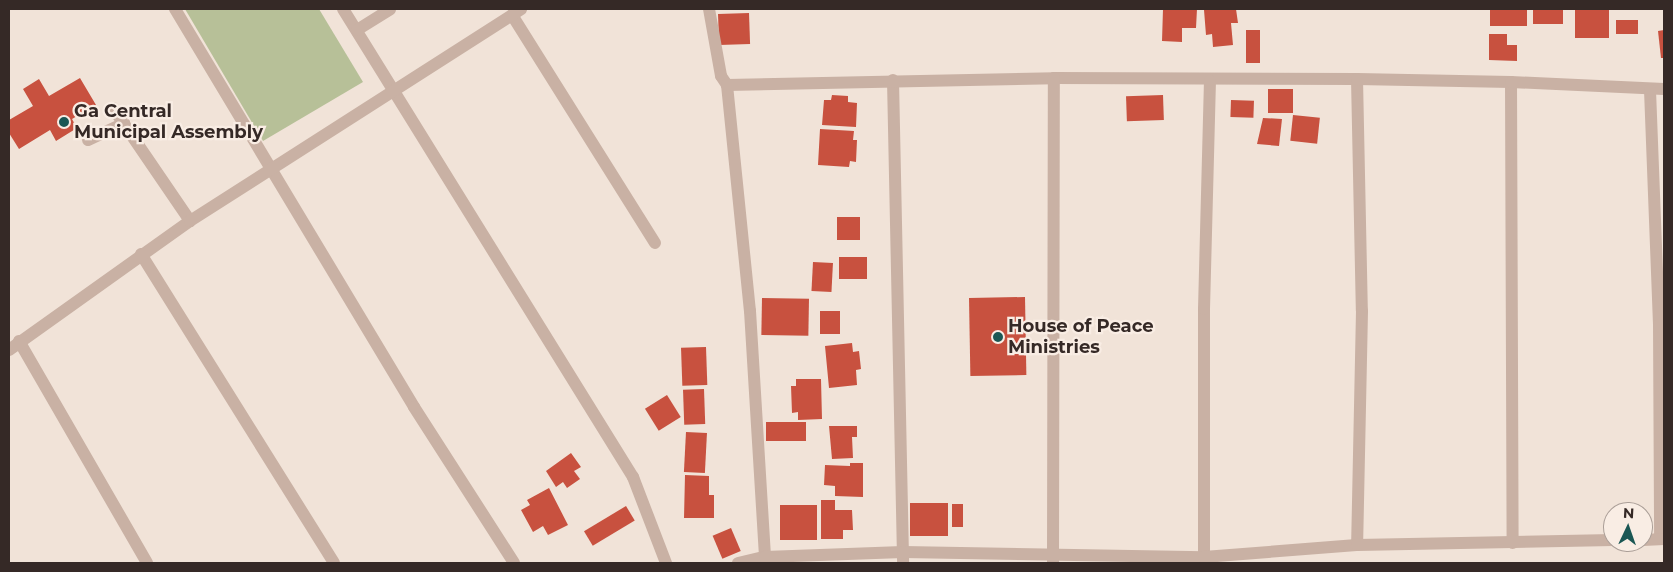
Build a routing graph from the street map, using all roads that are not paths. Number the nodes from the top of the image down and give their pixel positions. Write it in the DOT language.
graph roads {
  1 [pos="175,9"];
  2 [pos="343,9"];
  3 [pos="390,9"];
  4 [pos="709,9"];
  5 [pos="517,12"];
  6 [pos="357,30"];
  7 [pos="1054,78"];
  8 [pos="1357,79"];
  9 [pos="893,80"];
  10 [pos="1210,81"];
  11 [pos="1511,82"];
  12 [pos="727,84"];
  13 [pos="1664,89"];
  14 [pos="1650,90"];
  15 [pos="396,92"];
  16 [pos="113,108"];
  17 [pos="124,123"];
  18 [pos="88,140"];
  19 [pos="270,170"];
  20 [pos="190,221"];
  21 [pos="655,243"];
  22 [pos="141,254"];
  23 [pos="19,341"];
  24 [pos="9,350"];
  25 [pos="1662,539"];
  26 [pos="1603,540"];
  27 [pos="1514,543"];
  28 [pos="1357,545"];
  29 [pos="1204,556"];
  30 [pos="765,557"];
  31 [pos="903,558"];
  32 [pos="1053,559"];
  33 [pos="147,563"];
  34 [pos="334,563"];
  35 [pos="514,563"];
  36 [pos="666,563"];
  37 [pos="738,563"];
  1 -- 19 [label="street"];
  2 -- 6 [label="street"];
  3 -- 6 [label="street"];
  4 -- 12 [label="street"];
  5 -- 15 [label="street"];
  5 -- 21 [label="street"];
  6 -- 15 [label="street"];
  7 -- 9 [label="street"];
  7 -- 10 [label="street"];
  7 -- 32 [label="street"];
  8 -- 10 [label="street"];
  8 -- 11 [label="street"];
  8 -- 28 [label="street"];
  9 -- 12 [label="street"];
  9 -- 31 [label="street"];
  10 -- 29 [label="street"];
  11 -- 14 [label="street"];
  11 -- 27 [label="street"];
  12 -- 30 [label="street"];
  13 -- 14 [label="street"];
  14 -- 25 [label="street"];
  15 -- 19 [label="street"];
  15 -- 36 [label="street"];
  16 -- 17 [label="street"];
  17 -- 18 [label="street"];
  17 -- 20 [label="street"];
  19 -- 20 [label="street"];
  19 -- 35 [label="street"];
  20 -- 22 [label="street"];
  22 -- 23 [label="street"];
  22 -- 34 [label="street"];
  23 -- 24 [label="street"];
  23 -- 33 [label="street"];
  26 -- 27 [label="street"];
  27 -- 28 [label="street"];
  28 -- 29 [label="street"];
  29 -- 32 [label="street"];
  30 -- 31 [label="street"];
  30 -- 37 [label="street"];
  31 -- 32 [label="street"];
}
